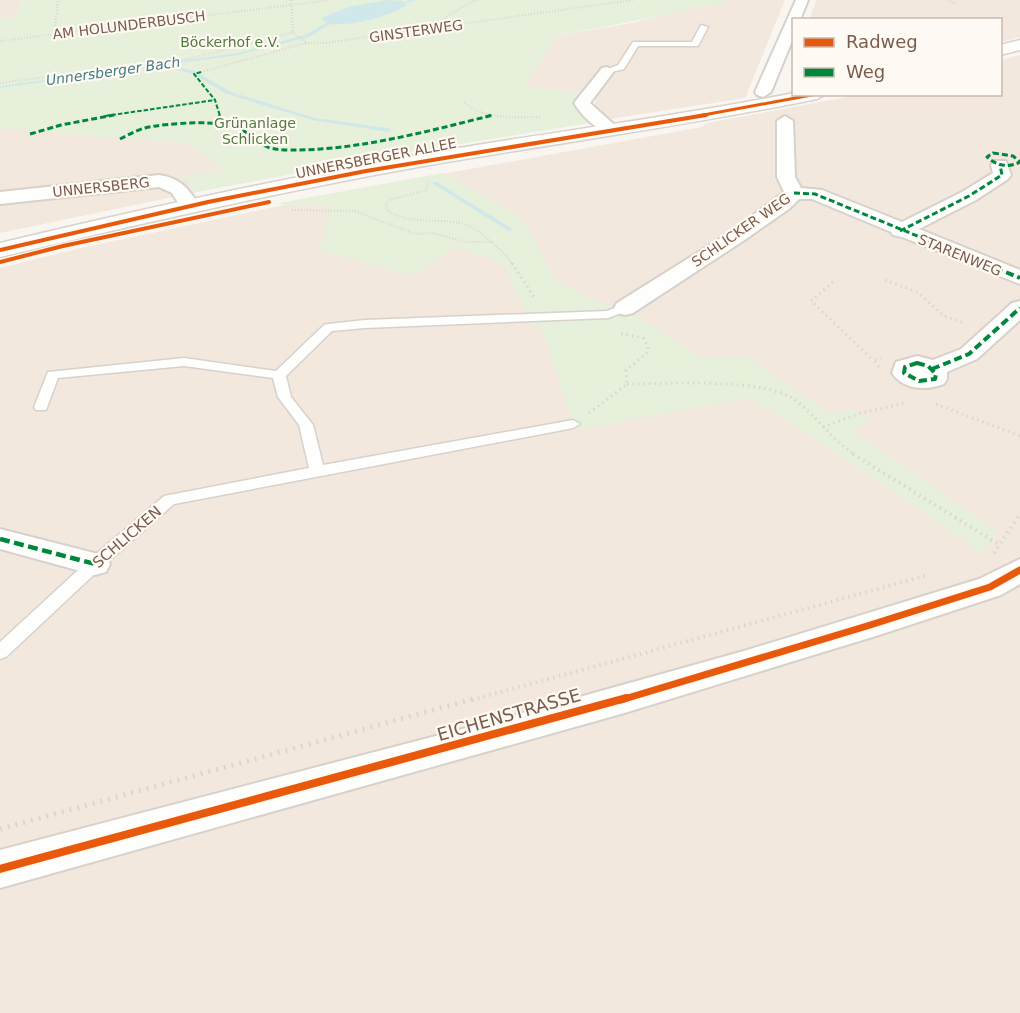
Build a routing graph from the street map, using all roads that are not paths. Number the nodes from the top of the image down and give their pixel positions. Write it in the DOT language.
graph roads {
  1 [pos="802,0"];
  2 [pos="794,18"];
  3 [pos="792,24"];
  4 [pos="704,27"];
  5 [pos="1020,45"];
  6 [pos="1002,50"];
  7 [pos="607,71"];
  8 [pos="795,96"];
  9 [pos="762,99"];
  10 [pos="785,121"];
  11 [pos="611,129"];
  12 [pos="1000,165"];
  13 [pos="794,193"];
  14 [pos="0,198"];
  15 [pos="190,207"];
  16 [pos="900,231"];
  17 [pos="0,250"];
  18 [pos="1020,279"];
  19 [pos="625,308"];
  20 [pos="1020,308"];
  21 [pos="932,369"];
  22 [pos="279,375"];
  23 [pos="41,406"];
  24 [pos="573,424"];
  25 [pos="317,471"];
  26 [pos="0,539"];
  27 [pos="1003,557"];
  28 [pos="94,564"];
  29 [pos="0,652"];
  30 [pos="0,869"];
  1 -- 2 [label="street"];
  3 -- 9 [label="street"];
  4 -- 7 [label="lane"];
  5 -- 6 [label="main road"];
  7 -- 11 [label="street"];
  8 -- 9 [label="main road, UNNERSBERGER ALLEE"];
  9 -- 11 [label="main road, UNNERSBERGER ALLEE"];
  10 -- 13 [label="street, SCHLICKER WEG"];
  11 -- 15 [label="main road, UNNERSBERGER ALLEE"];
  12 -- 16 [label="street, STARENWEG"];
  13 -- 16 [label="street, STARENWEG"];
  13 -- 19 [label="street, SCHLICKER WEG"];
  14 -- 15 [label="street, UNNERSBERG"];
  15 -- 17 [label="main road, UNNERSBERGER ALLEE"];
  16 -- 18 [label="street, STARENWEG"];
  19 -- 22 [label="lane"];
  20 -- 21 [label="street"];
  22 -- 23 [label="lane"];
  22 -- 25 [label="lane"];
  24 -- 25 [label="lane, SCHLICKEN"];
  25 -- 28 [label="lane, SCHLICKEN"];
  26 -- 28 [label="street"];
  27 -- 30 [label="street, EICHENSTRASSE"];
  28 -- 29 [label="lane, SCHLICKEN"];
}
